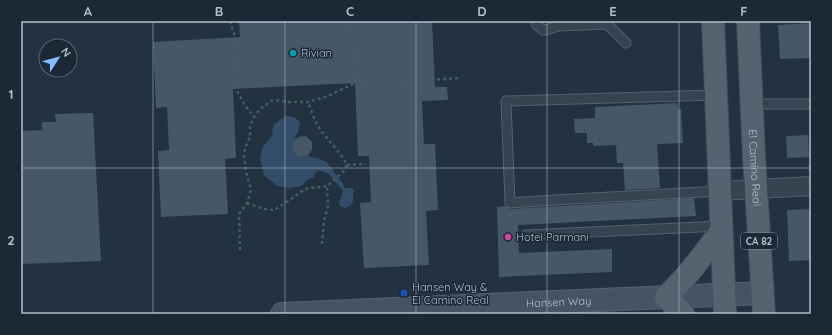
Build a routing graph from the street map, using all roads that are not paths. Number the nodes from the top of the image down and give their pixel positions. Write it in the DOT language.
graph roads {
  1 [pos="536,21"];
  2 [pos="547,21"];
  3 [pos="713,21"];
  4 [pos="748,21"];
  5 [pos="558,26"];
  6 [pos="626,43"];
  7 [pos="716,94"];
  8 [pos="751,104"];
  9 [pos="811,104"];
  10 [pos="811,186"];
  11 [pos="756,190"];
  12 [pos="720,191"];
  13 [pos="721,228"];
  14 [pos="526,235"];
  15 [pos="762,293"];
  16 [pos="666,297"];
  17 [pos="725,304"];
  18 [pos="544,308"];
  19 [pos="500,309"];
  20 [pos="282,314"];
  21 [pos="683,314"];
  22 [pos="764,314"];
  1 -- 5 [label="lane"];
  2 -- 5 [label="lane"];
  3 -- 7 [label="main road"];
  4 -- 8 [label="main road, El Camino Real / CA 82"];
  5 -- 6 [label="lane"];
  7 -- 12 [label="main road"];
  7 -- 12 [label="lane"];
  8 -- 9 [label="lane"];
  8 -- 11 [label="main road, El Camino Real / CA 82"];
  10 -- 11 [label="street"];
  11 -- 12 [label="street"];
  11 -- 15 [label="main road, El Camino Real / CA 82"];
  12 -- 13 [label="main road"];
  13 -- 14 [label="lane"];
  13 -- 16 [label="main road"];
  13 -- 17 [label="main road"];
  15 -- 17 [label="street, Hansen Way"];
  15 -- 22 [label="main road, El Camino Real / CA 82"];
  16 -- 17 [label="street, Hansen Way"];
  16 -- 18 [label="street, Hansen Way"];
  16 -- 21 [label="main road"];
  18 -- 19 [label="street, Hansen Way"];
  19 -- 20 [label="street, Hansen Way"];
}
